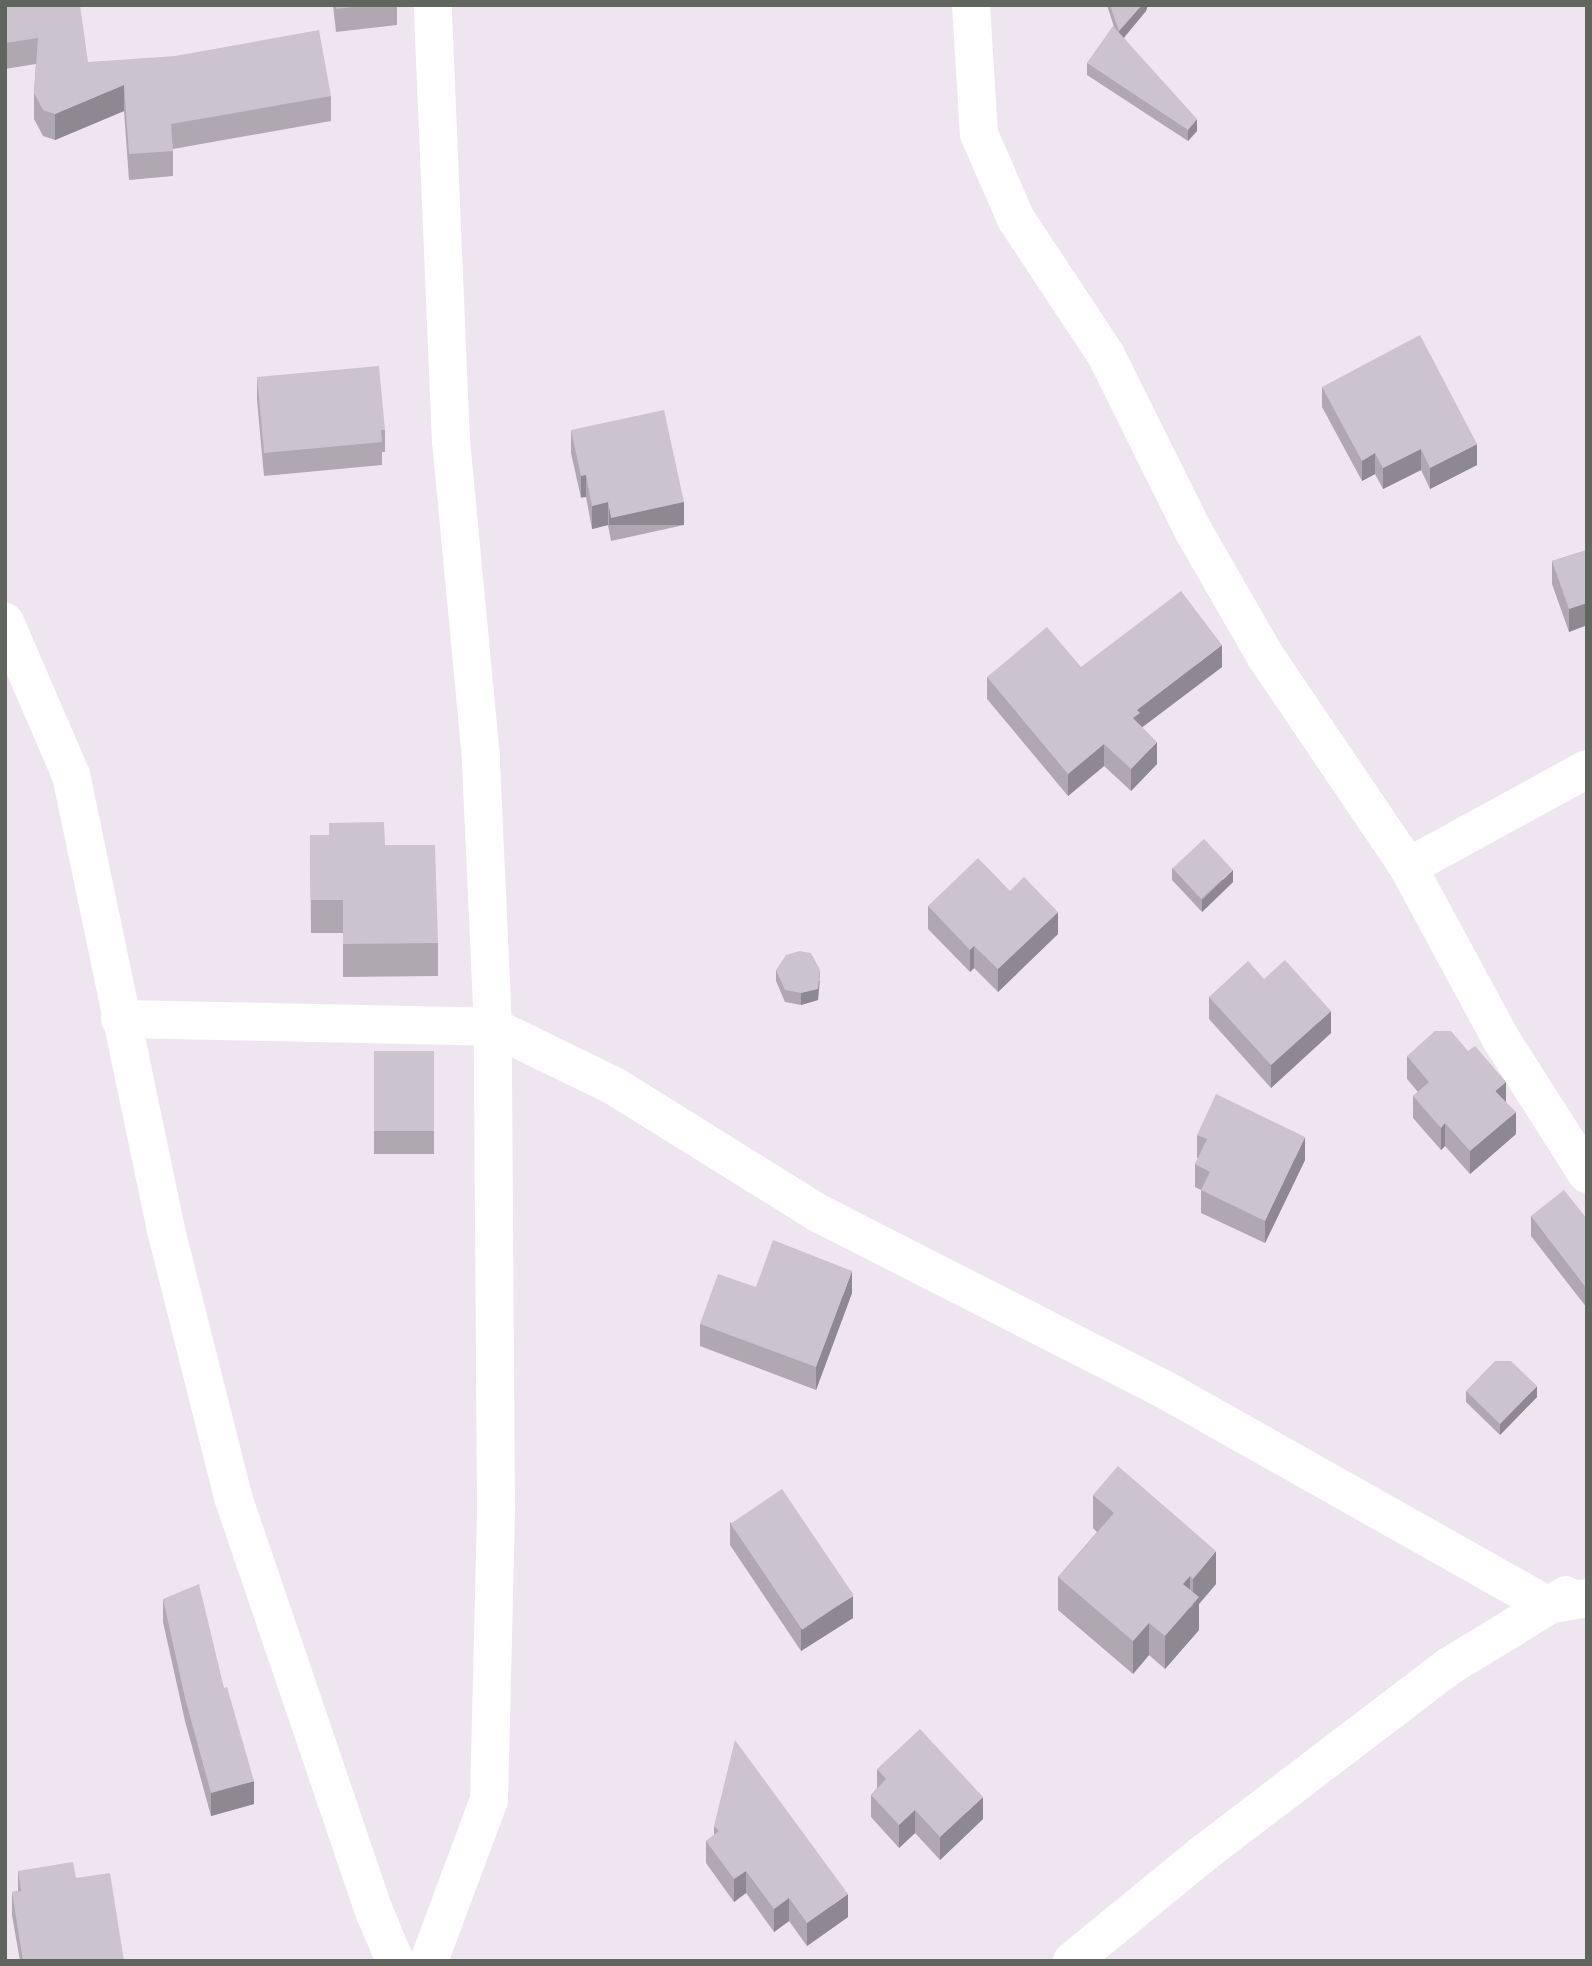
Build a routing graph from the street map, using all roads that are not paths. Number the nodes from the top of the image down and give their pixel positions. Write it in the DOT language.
graph roads {
  1 [pos="432,5"];
  2 [pos="971,5"];
  3 [pos="5,622"];
  4 [pos="1587,769"];
  5 [pos="1408,867"];
  6 [pos="120,1019"];
  7 [pos="493,1027"];
  8 [pos="1587,1174"];
  9 [pos="1587,1585"];
  10 [pos="1587,1598"];
  11 [pos="1547,1605"];
  12 [pos="395,1961"];
  13 [pos="429,1961"];
  14 [pos="1072,1961"];
  1 -- 7 [label="street"];
  2 -- 5 [label="street"];
  3 -- 6 [label="street"];
  4 -- 5 [label="street"];
  5 -- 8 [label="street"];
  6 -- 7 [label="street"];
  6 -- 12 [label="street"];
  7 -- 11 [label="street"];
  7 -- 13 [label="street"];
  9 -- 11 [label="street"];
  10 -- 11 [label="street"];
  11 -- 14 [label="street"];
}
